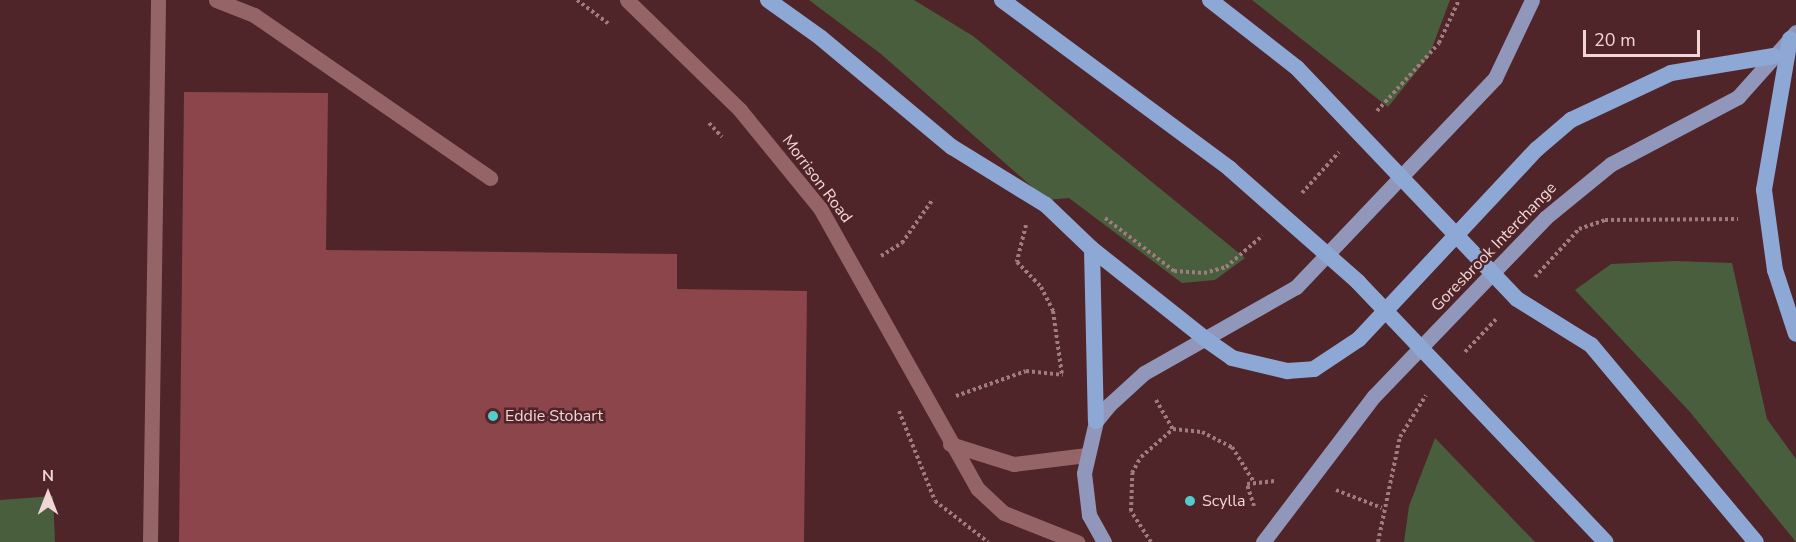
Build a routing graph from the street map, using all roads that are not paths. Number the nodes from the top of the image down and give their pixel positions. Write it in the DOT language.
graph roads {
  1 [pos="158,0"];
  2 [pos="216,0"];
  3 [pos="627,0"];
  4 [pos="768,0"];
  5 [pos="1002,0"];
  6 [pos="1210,0"];
  7 [pos="1532,0"];
  8 [pos="1793,35"];
  9 [pos="1774,56"];
  10 [pos="490,178"];
  11 [pos="1092,249"];
  12 [pos="1796,334"];
  13 [pos="1208,341"];
  14 [pos="1096,421"];
  15 [pos="950,444"];
  16 [pos="1086,455"];
  17 [pos="150,542"];
  18 [pos="1077,542"];
  19 [pos="1104,542"];
  20 [pos="1263,542"];
  21 [pos="1606,542"];
  22 [pos="1756,542"];
  1 -- 17 [label="street"];
  2 -- 10 [label="street"];
  3 -- 15 [label="street, Morrison Road"];
  4 -- 11 [label="highway"];
  5 -- 21 [label="highway"];
  6 -- 22 [label="highway"];
  7 -- 13 [label="main road"];
  8 -- 9 [label="main road, Goresbrook Interchange"];
  8 -- 12 [label="highway"];
  9 -- 13 [label="highway"];
  9 -- 20 [label="main road, Goresbrook Interchange"];
  11 -- 13 [label="highway"];
  11 -- 14 [label="highway"];
  13 -- 14 [label="main road"];
  14 -- 16 [label="main road"];
  15 -- 16 [label="street"];
  15 -- 18 [label="street, Morrison Road"];
  16 -- 19 [label="main road"];
}
